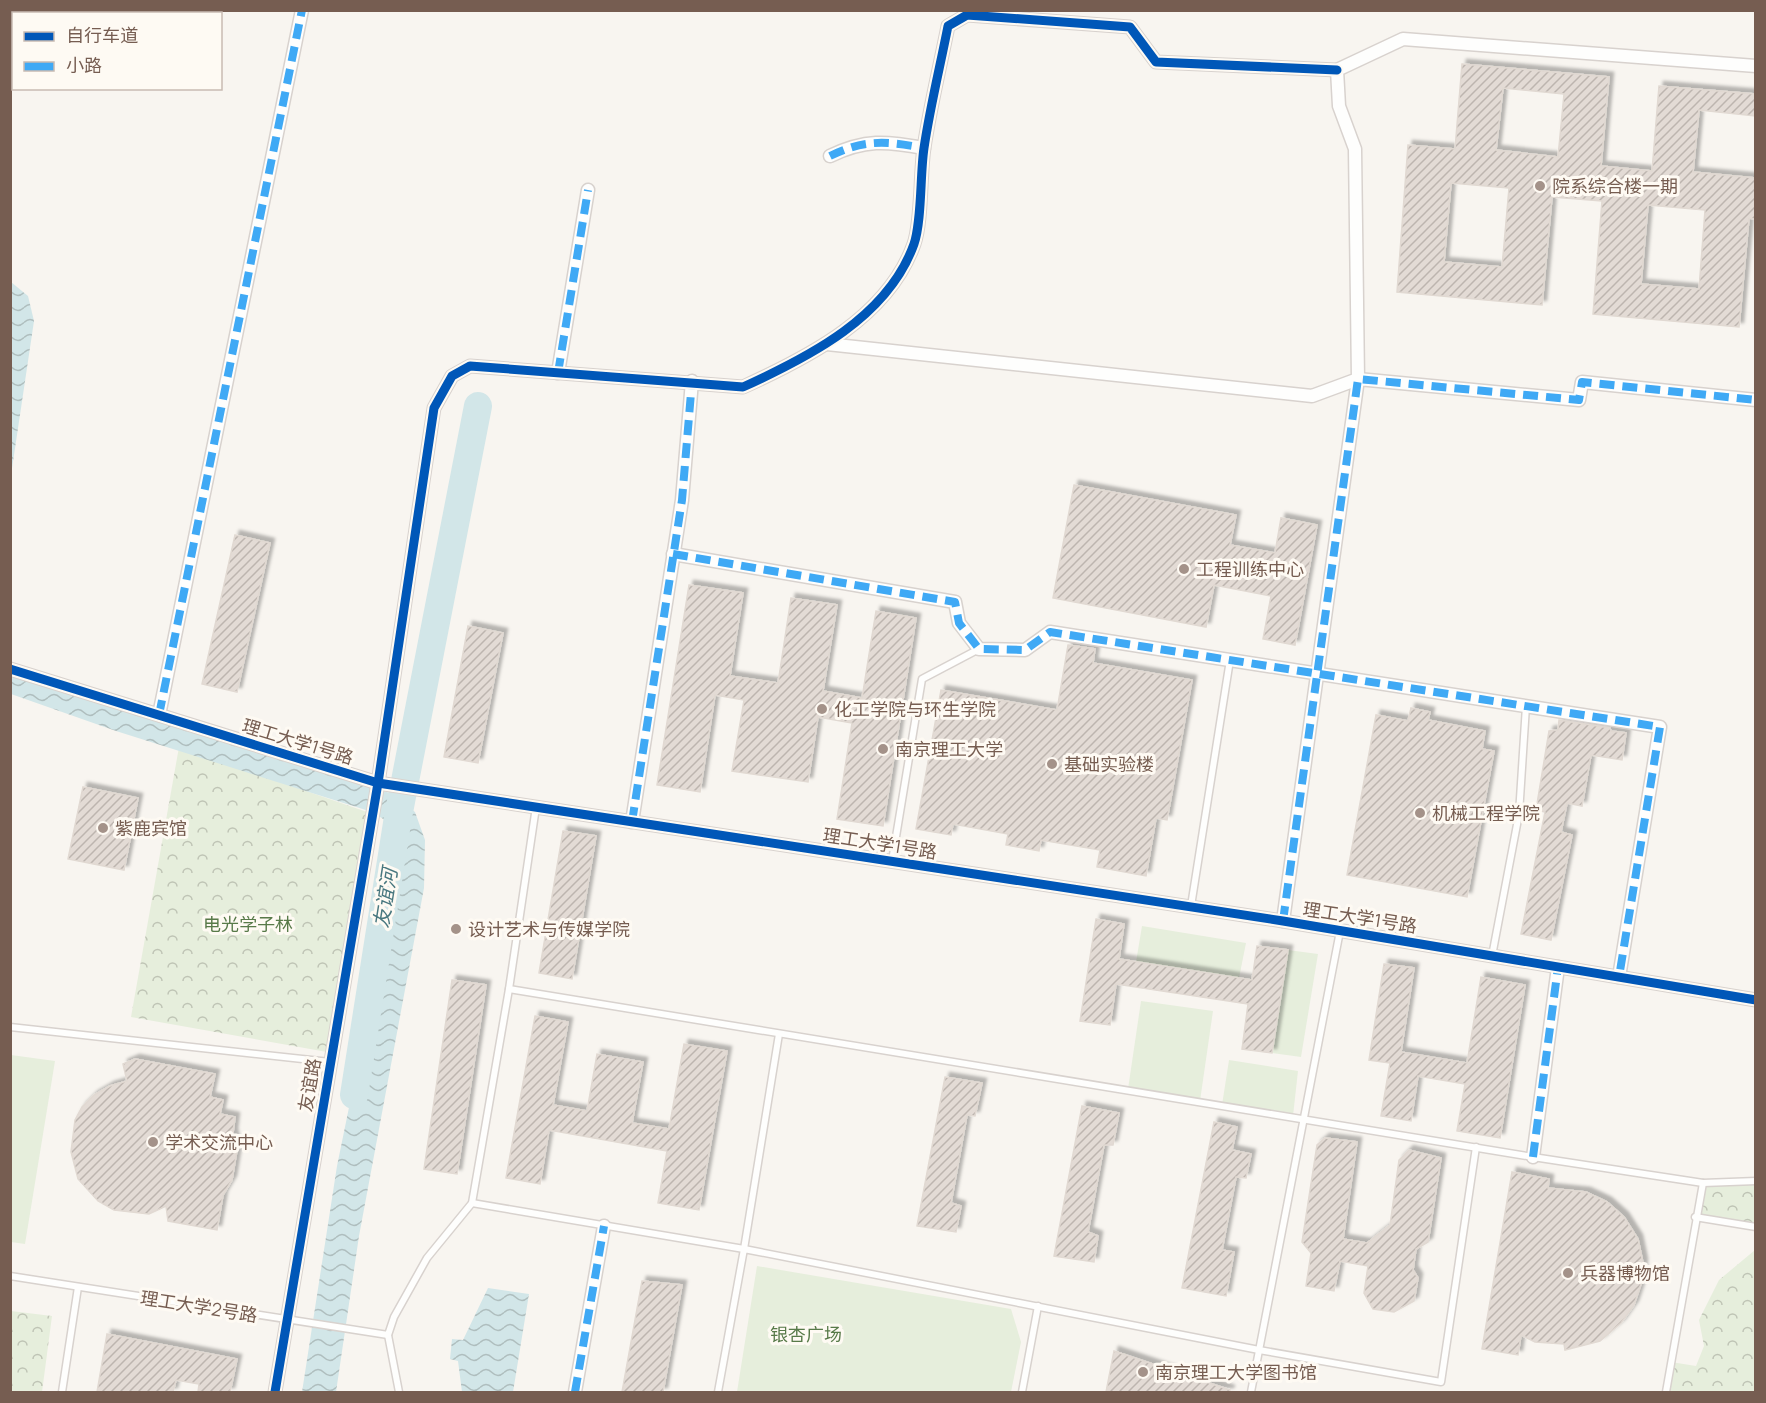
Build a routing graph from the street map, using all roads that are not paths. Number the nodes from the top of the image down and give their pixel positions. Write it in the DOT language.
graph roads {
  1 [pos="302,10"];
  2 [pos="1755,66"];
  3 [pos="1337,70"];
  4 [pos="924,148"];
  5 [pos="830,156"];
  6 [pos="588,190"];
  7 [pos="827,344"];
  8 [pos="558,373"];
  9 [pos="1358,378"];
  10 [pos="692,381"];
  11 [pos="1755,400"];
  12 [pos="673,554"];
  13 [pos="980,649"];
  14 [pos="1230,660"];
  15 [pos="10,669"];
  16 [pos="1317,673"];
  17 [pos="1526,706"];
  18 [pos="159,716"];
  19 [pos="378,783"];
  20 [pos="536,807"];
  21 [pos="632,822"];
  22 [pos="892,861"];
  23 [pos="1190,907"];
  24 [pos="1283,921"];
  25 [pos="1340,931"];
  26 [pos="1492,956"];
  27 [pos="1558,967"];
  28 [pos="1619,977"];
  29 [pos="509,989"];
  30 [pos="1755,1000"];
  31 [pos="10,1027"];
  32 [pos="778,1034"];
  33 [pos="330,1062"];
  34 [pos="1305,1118"];
  35 [pos="1476,1148"];
  36 [pos="1533,1157"];
  37 [pos="1755,1181"];
  38 [pos="1703,1183"];
  39 [pos="472,1203"];
  40 [pos="1695,1217"];
  41 [pos="604,1226"];
  42 [pos="1755,1227"];
  43 [pos="744,1249"];
  44 [pos="10,1276"];
  45 [pos="78,1287"];
  46 [pos="1038,1306"];
  47 [pos="286,1321"];
  48 [pos="388,1335"];
  49 [pos="1259,1350"];
  50 [pos="62,1392"];
  51 [pos="274,1392"];
  52 [pos="399,1392"];
  53 [pos="575,1392"];
  54 [pos="718,1392"];
  55 [pos="1022,1392"];
  56 [pos="1251,1392"];
  57 [pos="1666,1392"];
  1 -- 18 [label="street"];
  2 -- 3 [label="street"];
  3 -- 4 [label="street, 友谊路"];
  3 -- 9 [label="street"];
  4 -- 5 [label="street"];
  4 -- 7 [label="street, 友谊路"];
  6 -- 8 [label="street"];
  7 -- 9 [label="street"];
  7 -- 10 [label="street, 友谊路"];
  8 -- 10 [label="street, 友谊路"];
  8 -- 19 [label="street, 友谊路"];
  9 -- 11 [label="street"];
  9 -- 16 [label="street"];
  10 -- 12 [label="street"];
  12 -- 13 [label="street"];
  12 -- 21 [label="street"];
  13 -- 14 [label="street"];
  13 -- 22 [label="lane"];
  14 -- 16 [label="street"];
  14 -- 23 [label="lane"];
  15 -- 18 [label="street, 理工大学1号路"];
  16 -- 17 [label="street"];
  16 -- 24 [label="street"];
  17 -- 26 [label="lane"];
  17 -- 28 [label="street"];
  18 -- 19 [label="street, 理工大学1号路"];
  19 -- 20 [label="street, 理工大学1号路"];
  19 -- 33 [label="street, 友谊路"];
  20 -- 21 [label="street, 理工大学1号路"];
  20 -- 29 [label="lane"];
  21 -- 22 [label="street, 理工大学1号路"];
  22 -- 23 [label="street, 理工大学1号路"];
  23 -- 24 [label="street, 理工大学1号路"];
  24 -- 25 [label="street, 理工大学1号路"];
  25 -- 26 [label="street, 理工大学1号路"];
  25 -- 34 [label="lane"];
  26 -- 27 [label="street, 理工大学1号路"];
  27 -- 28 [label="street, 理工大学1号路"];
  27 -- 36 [label="street"];
  28 -- 30 [label="street, 理工大学1号路"];
  29 -- 32 [label="lane"];
  29 -- 39 [label="lane"];
  31 -- 33 [label="lane"];
  32 -- 34 [label="lane"];
  32 -- 43 [label="lane"];
  33 -- 47 [label="street, 友谊路"];
  34 -- 35 [label="lane"];
  34 -- 49 [label="lane"];
  35 -- 36 [label="lane"];
  35 -- 49 [label="lane"];
  36 -- 38 [label="lane"];
  37 -- 38 [label="lane"];
  38 -- 40 [label="lane"];
  39 -- 41 [label="lane"];
  39 -- 48 [label="lane"];
  40 -- 42 [label="lane"];
  40 -- 57 [label="lane"];
  41 -- 43 [label="lane"];
  41 -- 53 [label="street"];
  43 -- 46 [label="lane"];
  43 -- 54 [label="lane"];
  44 -- 45 [label="lane, 理工大学2号路"];
  45 -- 47 [label="lane, 理工大学2号路"];
  45 -- 50 [label="lane"];
  46 -- 49 [label="lane"];
  46 -- 55 [label="lane"];
  47 -- 48 [label="lane, 理工大学2号路"];
  47 -- 51 [label="street, 友谊路"];
  48 -- 52 [label="lane"];
  49 -- 56 [label="lane"];
}
